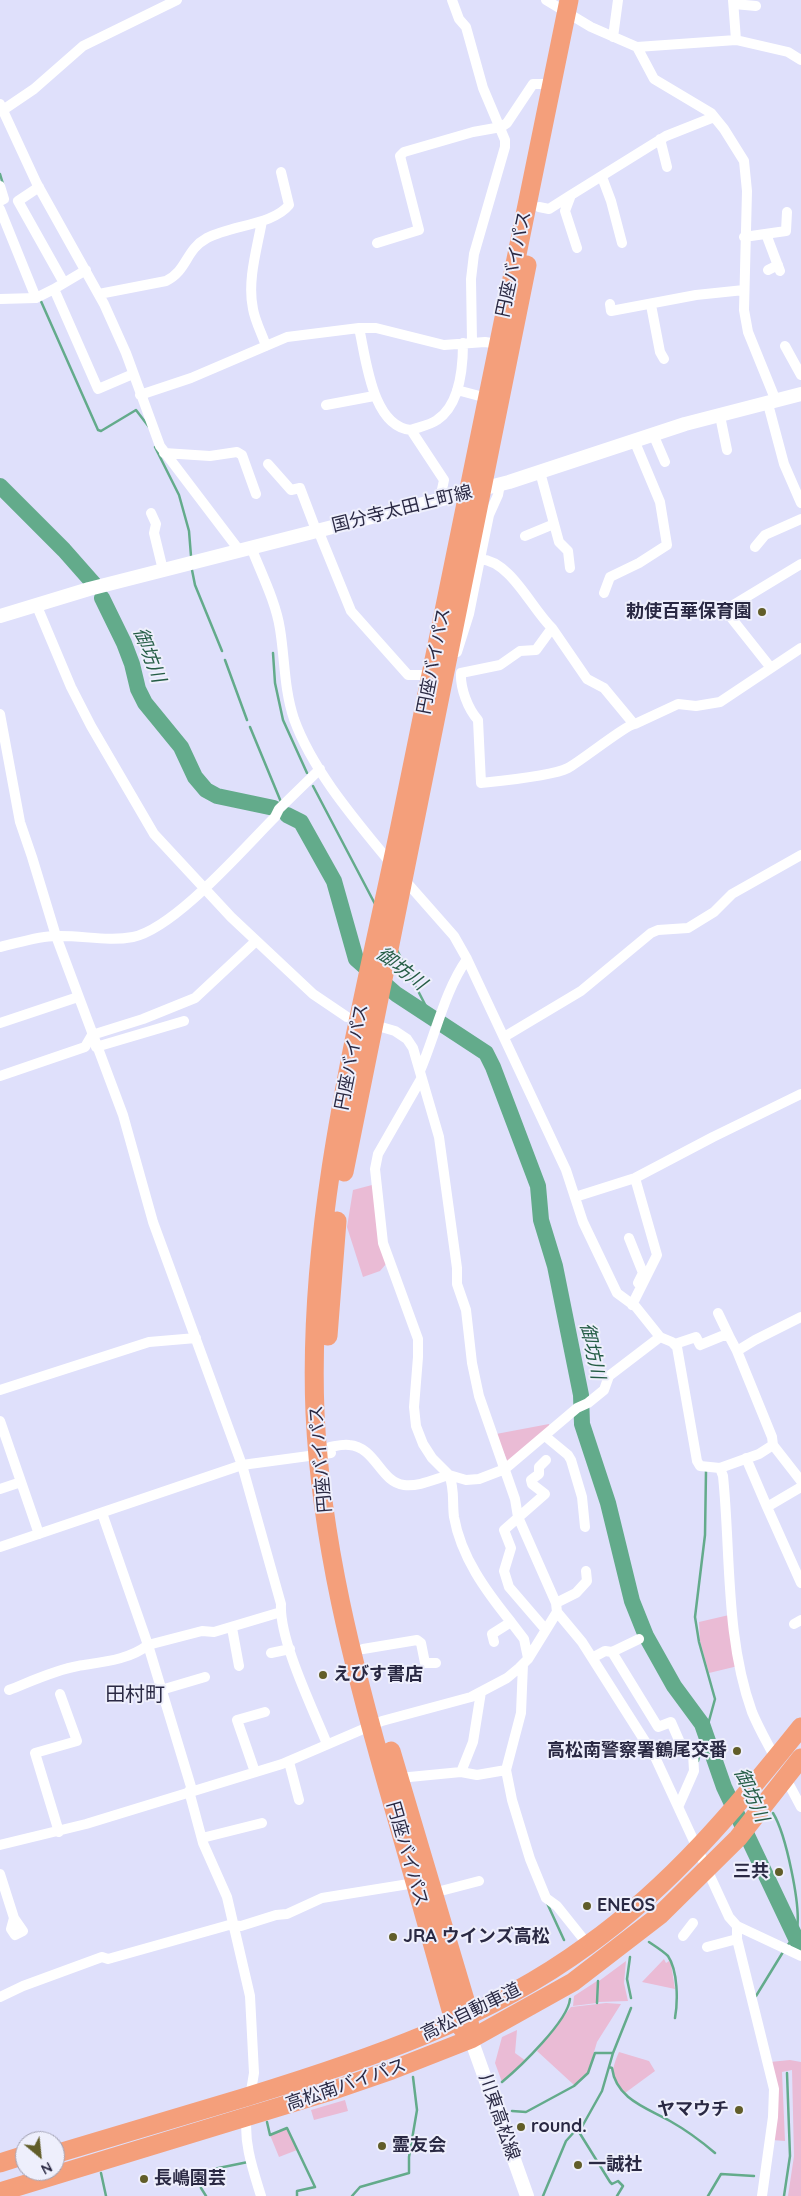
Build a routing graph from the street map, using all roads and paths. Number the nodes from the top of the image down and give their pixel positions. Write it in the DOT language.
graph roads {
  1 [pos="177,0"];
  2 [pos="452,0"];
  3 [pos="546,0"];
  4 [pos="618,0"];
  5 [pos="734,2"];
  6 [pos="756,6"];
  7 [pos="573,7"];
  8 [pos="613,37"];
  9 [pos="736,40"];
  10 [pos="637,47"];
  11 [pos="801,60"];
  12 [pos="551,84"];
  13 [pos="2,107"];
  14 [pos="714,117"];
  15 [pos="500,127"];
  16 [pos="660,140"];
  17 [pos="667,167"];
  18 [pos="281,172"];
  19 [pos="602,177"];
  20 [pos="0,186"];
  21 [pos="39,187"];
  22 [pos="572,195"];
  23 [pos="0,201"];
  24 [pos="539,207"];
  25 [pos="0,209"];
  26 [pos="788,212"];
  27 [pos="262,221"];
  28 [pos="766,234"];
  29 [pos="744,237"];
  30 [pos="377,243"];
  31 [pos="622,243"];
  32 [pos="577,248"];
  33 [pos="776,268"];
  34 [pos="86,270"];
  35 [pos="64,282"];
  36 [pos="54,289"];
  37 [pos="744,290"];
  38 [pos="99,294"];
  39 [pos="36,298"];
  40 [pos="0,300"];
  41 [pos="610,304"];
  42 [pos="651,305"];
  43 [pos="359,328"];
  44 [pos="468,343"];
  45 [pos="498,344"];
  46 [pos="266,346"];
  47 [pos="785,346"];
  48 [pos="664,359"];
  49 [pos="133,374"];
  50 [pos="801,375"];
  51 [pos="457,390"];
  52 [pos="140,395"];
  53 [pos="374,396"];
  54 [pos="800,397"];
  55 [pos="487,398"];
  56 [pos="772,402"];
  57 [pos="326,405"];
  58 [pos="720,416"];
  59 [pos="411,430"];
  60 [pos="653,434"];
  61 [pos="634,440"];
  62 [pos="727,450"];
  63 [pos="164,453"];
  64 [pos="665,462"];
  65 [pos="268,464"];
  66 [pos="540,472"];
  67 [pos="483,489"];
  68 [pos="256,494"];
  69 [pos="440,499"];
  70 [pos="801,503"];
  71 [pos="151,513"];
  72 [pos="801,519"];
  73 [pos="554,524"];
  74 [pos="317,530"];
  75 [pos="525,536"];
  76 [pos="755,547"];
  77 [pos="245,549"];
  78 [pos="480,559"];
  79 [pos="801,564"];
  80 [pos="570,568"];
  81 [pos="163,570"];
  82 [pos="604,593"];
  83 [pos="36,604"];
  84 [pos="0,616"];
  85 [pos="552,628"];
  86 [pos="801,648"];
  87 [pos="771,668"];
  88 [pos="431,675"];
  89 [pos="0,714"];
  90 [pos="633,724"];
  91 [pos="2,735"];
  92 [pos="320,768"];
  93 [pos="801,855"];
  94 [pos="402,876"];
  95 [pos="202,889"];
  96 [pos="56,936"];
  97 [pos="256,941"];
  98 [pos="0,947"];
  99 [pos="467,959"];
  100 [pos="78,997"];
  101 [pos="184,1021"];
  102 [pos="0,1023"];
  103 [pos="365,1023"];
  104 [pos="92,1035"];
  105 [pos="504,1037"];
  106 [pos="96,1047"];
  107 [pos="421,1075"];
  108 [pos="0,1076"];
  109 [pos="801,1094"];
  110 [pos="635,1178"];
  111 [pos="575,1197"];
  112 [pos="628,1238"];
  113 [pos="630,1304"];
  114 [pos="718,1312"];
  115 [pos="801,1317"];
  116 [pos="728,1336"];
  117 [pos="660,1337"];
  118 [pos="196,1338"];
  119 [pos="675,1344"];
  120 [pos="737,1351"];
  121 [pos="0,1390"];
  122 [pos="0,1421"];
  123 [pos="545,1436"];
  124 [pos="772,1445"];
  125 [pos="326,1451"];
  126 [pos="746,1458"];
  127 [pos="546,1460"];
  128 [pos="242,1465"];
  129 [pos="720,1468"];
  130 [pos="505,1469"];
  131 [pos="449,1475"];
  132 [pos="801,1481"];
  133 [pos="21,1482"];
  134 [pos="801,1487"];
  135 [pos="0,1489"];
  136 [pos="767,1507"];
  137 [pos="102,1513"];
  138 [pos="518,1517"];
  139 [pos="585,1526"];
  140 [pos="39,1534"];
  141 [pos="0,1548"];
  142 [pos="586,1571"];
  143 [pos="801,1583"];
  144 [pos="557,1607"];
  145 [pos="281,1612"];
  146 [pos="512,1622"];
  147 [pos="232,1628"];
  148 [pos="546,1630"];
  149 [pos="639,1640"];
  150 [pos="494,1642"];
  151 [pos="148,1645"];
  152 [pos="290,1649"];
  153 [pos="363,1649"];
  154 [pos="612,1652"];
  155 [pos="271,1653"];
  156 [pos="592,1658"];
  157 [pos="526,1661"];
  158 [pos="436,1663"];
  159 [pos="239,1666"];
  160 [pos="205,1677"];
  161 [pos="9,1690"];
  162 [pos="161,1690"];
  163 [pos="480,1692"];
  164 [pos="60,1694"];
  165 [pos="265,1712"];
  166 [pos="801,1720"];
  167 [pos="655,1722"];
  168 [pos="377,1723"];
  169 [pos="801,1727"];
  170 [pos="639,1731"];
  171 [pos="327,1744"];
  172 [pos="801,1747"];
  173 [pos="774,1755"];
  174 [pos="801,1758"];
  175 [pos="289,1762"];
  176 [pos="506,1770"];
  177 [pos="255,1772"];
  178 [pos="461,1772"];
  179 [pos="786,1777"];
  180 [pos="399,1778"];
  181 [pos="190,1791"];
  182 [pos="299,1800"];
  183 [pos="679,1804"];
  184 [pos="801,1807"];
  185 [pos="262,1823"];
  186 [pos="58,1832"];
  187 [pos="202,1838"];
  188 [pos="696,1844"];
  189 [pos="0,1845"];
  190 [pos="707,1870"];
  191 [pos="0,1874"];
  192 [pos="479,1881"];
  193 [pos="416,1883"];
  194 [pos="433,1892"];
  195 [pos="14,1918"];
  196 [pos="694,1922"];
  197 [pos="235,1926"];
  198 [pos="737,1926"];
  199 [pos="683,1936"];
  200 [pos="737,1939"];
  201 [pos="585,1941"];
  202 [pos="707,1947"];
  203 [pos="800,1956"];
  204 [pos="0,1998"];
  205 [pos="461,2014"];
  206 [pos="471,2038"];
  207 [pos="252,2086"];
  208 [pos="247,2117"];
  209 [pos="65,2143"];
  210 [pos="65,2151"];
  211 [pos="15,2158"];
  212 [pos="0,2163"];
  213 [pos="65,2163"];
  214 [pos="15,2166"];
  215 [pos="0,2171"];
  216 [pos="15,2179"];
  217 [pos="0,2184"];
  218 [pos="0,2192"];
  219 [pos="261,2196"];
  220 [pos="526,2196"];
  221 [pos="762,2196"];
  1 -- 13 [label="street"];
  2 -- 15 [label="street"];
  3 -- 7 [label="street"];
  4 -- 8 [label="street"];
  5 -- 6 [label="street"];
  5 -- 9 [label="street"];
  7 -- 8 [label="street"];
  7 -- 12 [label="highway, 円座バイパス"];
  7 -- 24 [label="highway, 円座バイパス"];
  8 -- 10 [label="street"];
  9 -- 10 [label="street"];
  9 -- 11 [label="street"];
  10 -- 14 [label="street"];
  12 -- 15 [label="street"];
  12 -- 45 [label="highway, 円座バイパス"];
  13 -- 21 [label="street"];
  14 -- 16 [label="street"];
  14 -- 29 [label="street"];
  15 -- 30 [label="street"];
  15 -- 44 [label="street"];
  16 -- 17 [label="street"];
  16 -- 19 [label="street"];
  18 -- 27 [label="street"];
  19 -- 22 [label="street"];
  19 -- 31 [label="street"];
  20 -- 23 [label="street"];
  21 -- 34 [label="street"];
  21 -- 35 [label="street"];
  22 -- 24 [label="street"];
  22 -- 32 [label="street"];
  24 -- 67 [label="highway, 円座バイパス"];
  25 -- 39 [label="street"];
  26 -- 28 [label="street"];
  27 -- 38 [label="street"];
  27 -- 46 [label="street"];
  28 -- 29 [label="street"];
  28 -- 33 [label="street"];
  29 -- 37 [label="street"];
  34 -- 35 [label="street"];
  34 -- 38 [label="street"];
  35 -- 36 [label="street"];
  36 -- 39 [label="street"];
  36 -- 49 [label="street"];
  37 -- 42 [label="street"];
  37 -- 56 [label="street"];
  38 -- 49 [label="street"];
  39 -- 40 [label="street"];
  41 -- 42 [label="street"];
  42 -- 48 [label="street"];
  43 -- 44 [label="street"];
  43 -- 46 [label="street"];
  43 -- 53 [label="street"];
  44 -- 45 [label="street"];
  44 -- 51 [label="street"];
  45 -- 55 [label="highway, 円座バイパス"];
  46 -- 52 [label="street"];
  47 -- 50 [label="street"];
  49 -- 52 [label="street"];
  51 -- 55 [label="street"];
  51 -- 59 [label="street"];
  52 -- 63 [label="street"];
  53 -- 57 [label="street"];
  53 -- 59 [label="street"];
  54 -- 56 [label="main road, 国分寺太田上町線"];
  55 -- 67 [label="highway, 円座バイパス"];
  56 -- 58 [label="main road, 国分寺太田上町線"];
  56 -- 70 [label="street"];
  58 -- 60 [label="main road, 国分寺太田上町線"];
  58 -- 62 [label="street"];
  59 -- 69 [label="street"];
  60 -- 61 [label="main road, 国分寺太田上町線"];
  60 -- 64 [label="street"];
  61 -- 66 [label="main road, 国分寺太田上町線"];
  61 -- 82 [label="street"];
  63 -- 68 [label="street"];
  63 -- 77 [label="street"];
  65 -- 74 [label="street"];
  66 -- 67 [label="main road, 国分寺太田上町線"];
  66 -- 73 [label="street"];
  67 -- 69 [label="main road, 国分寺太田上町線"];
  67 -- 78 [label="street"];
  67 -- 88 [label="highway, 円座バイパス"];
  67 -- 94 [label="highway, 円座バイパス"];
  69 -- 74 [label="main road, 国分寺太田上町線"];
  71 -- 81 [label="street"];
  72 -- 76 [label="street"];
  73 -- 75 [label="street"];
  73 -- 80 [label="street"];
  74 -- 77 [label="main road, 国分寺太田上町線"];
  74 -- 88 [label="street"];
  77 -- 81 [label="main road, 国分寺太田上町線"];
  77 -- 92 [label="street"];
  78 -- 85 [label="street"];
  78 -- 94 [label="street"];
  79 -- 87 [label="street"];
  81 -- 83 [label="main road, 国分寺太田上町線"];
  83 -- 84 [label="main road, 国分寺太田上町線"];
  83 -- 95 [label="street"];
  85 -- 90 [label="street"];
  85 -- 90 [label="street"];
  86 -- 87 [label="street"];
  87 -- 90 [label="street"];
  88 -- 94 [label="highway, 円座バイパス"];
  89 -- 91 [label="street"];
  91 -- 96 [label="street"];
  92 -- 94 [label="street"];
  92 -- 95 [label="street"];
  93 -- 105 [label="street"];
  94 -- 99 [label="street"];
  94 -- 103 [label="highway, 円座バイパス"];
  95 -- 96 [label="street"];
  95 -- 97 [label="street"];
  96 -- 98 [label="street"];
  96 -- 100 [label="street"];
  97 -- 103 [label="street"];
  97 -- 104 [label="street"];
  99 -- 105 [label="street"];
  99 -- 107 [label="street"];
  100 -- 102 [label="street"];
  100 -- 104 [label="street"];
  101 -- 106 [label="street"];
  103 -- 107 [label="street"];
  103 -- 125 [label="highway, 円座バイパス"];
  104 -- 106 [label="street"];
  104 -- 108 [label="street"];
  105 -- 111 [label="street"];
  106 -- 118 [label="street"];
  107 -- 130 [label="street"];
  107 -- 131 [label="street"];
  109 -- 110 [label="street"];
  110 -- 111 [label="street"];
  110 -- 113 [label="street"];
  111 -- 113 [label="street"];
  112 -- 113 [label="street"];
  113 -- 117 [label="street"];
  114 -- 116 [label="street"];
  115 -- 120 [label="street"];
  116 -- 119 [label="street"];
  116 -- 120 [label="street"];
  117 -- 119 [label="street"];
  117 -- 123 [label="street"];
  118 -- 121 [label="street"];
  118 -- 128 [label="street"];
  119 -- 129 [label="street"];
  120 -- 124 [label="street"];
  122 -- 133 [label="street"];
  123 -- 130 [label="street"];
  123 -- 139 [label="street"];
  124 -- 126 [label="street"];
  124 -- 132 [label="street"];
  125 -- 128 [label="street"];
  125 -- 131 [label="street"];
  125 -- 153 [label="highway, 円座バイパス"];
  125 -- 168 [label="highway, 円座バイパス"];
  126 -- 129 [label="street"];
  126 -- 136 [label="street"];
  127 -- 138 [label="street"];
  128 -- 137 [label="street"];
  128 -- 145 [label="street"];
  129 -- 173 [label="street"];
  130 -- 131 [label="street"];
  130 -- 138 [label="street"];
  131 -- 146 [label="street"];
  133 -- 135 [label="street"];
  133 -- 140 [label="street"];
  134 -- 136 [label="street"];
  136 -- 143 [label="street"];
  137 -- 140 [label="street"];
  137 -- 151 [label="street"];
  138 -- 144 [label="street"];
  138 -- 148 [label="street"];
  140 -- 141 [label="street"];
  142 -- 144 [label="street"];
  144 -- 148 [label="street"];
  144 -- 156 [label="street"];
  145 -- 147 [label="street"];
  145 -- 152 [label="street"];
  146 -- 150 [label="street"];
  146 -- 157 [label="street"];
  147 -- 151 [label="street"];
  147 -- 159 [label="street"];
  148 -- 157 [label="street"];
  149 -- 154 [label="street"];
  151 -- 161 [label="street"];
  151 -- 162 [label="street"];
  152 -- 155 [label="street"];
  152 -- 171 [label="street"];
  153 -- 158 [label="street"];
  153 -- 168 [label="highway, 円座バイパス"];
  154 -- 156 [label="street"];
  154 -- 167 [label="street"];
  156 -- 170 [label="street"];
  157 -- 163 [label="street"];
  157 -- 176 [label="street"];
  160 -- 162 [label="street"];
  162 -- 181 [label="street"];
  163 -- 168 [label="street"];
  163 -- 178 [label="street"];
  164 -- 186 [label="street"];
  165 -- 177 [label="street"];
  166 -- 173 [label="highway, 高松南バイパス"];
  167 -- 170 [label="street"];
  167 -- 183 [label="street"];
  168 -- 171 [label="street"];
  168 -- 180 [label="highway, 円座バイパス"];
  168 -- 193 [label="highway, 円座バイパス"];
  169 -- 210 [label="highway, 高松自動車道"];
  170 -- 183 [label="street"];
  171 -- 175 [label="street"];
  172 -- 213 [label="highway, 高松自動車道"];
  173 -- 179 [label="street"];
  173 -- 188 [label="highway, 高松南バイパス"];
  174 -- 179 [label="highway, 高松南バイパス"];
  175 -- 177 [label="street"];
  175 -- 182 [label="street"];
  176 -- 178 [label="street"];
  176 -- 201 [label="street"];
  177 -- 181 [label="street"];
  178 -- 180 [label="street"];
  179 -- 184 [label="street"];
  179 -- 190 [label="highway, 高松南バイパス"];
  180 -- 194 [label="highway, 円座バイパス"];
  181 -- 186 [label="street"];
  181 -- 187 [label="street"];
  183 -- 188 [label="street"];
  185 -- 187 [label="street"];
  186 -- 189 [label="street"];
  187 -- 197 [label="street"];
  188 -- 190 [label="street"];
  188 -- 201 [label="highway, 高松南バイパス"];
  190 -- 198 [label="street"];
  190 -- 206 [label="highway, 高松南バイパス"];
  191 -- 195 [label="street"];
  192 -- 194 [label="street"];
  193 -- 197 [label="street"];
  193 -- 205 [label="highway, 円座バイパス"];
  194 -- 205 [label="highway, 円座バイパス"];
  196 -- 199 [label="street"];
  197 -- 204 [label="street"];
  197 -- 207 [label="street"];
  198 -- 200 [label="street"];
  198 -- 203 [label="street"];
  200 -- 202 [label="street"];
  200 -- 221 [label="street"];
  201 -- 205 [label="highway, 高松南バイパス"];
  205 -- 206 [label="highway, 円座バイパス"];
  205 -- 207 [label="highway, 高松南バイパス"];
  206 -- 208 [label="highway, 高松南バイパス"];
  206 -- 220 [label="main road, 川東高松線"];
  207 -- 208 [label="street"];
  207 -- 209 [label="highway, 高松南バイパス"];
  208 -- 218 [label="highway, 高松南バイパス"];
  208 -- 219 [label="street"];
  211 -- 212 [label="highway"];
  214 -- 215 [label="highway"];
  216 -- 217 [label="highway"];
}
